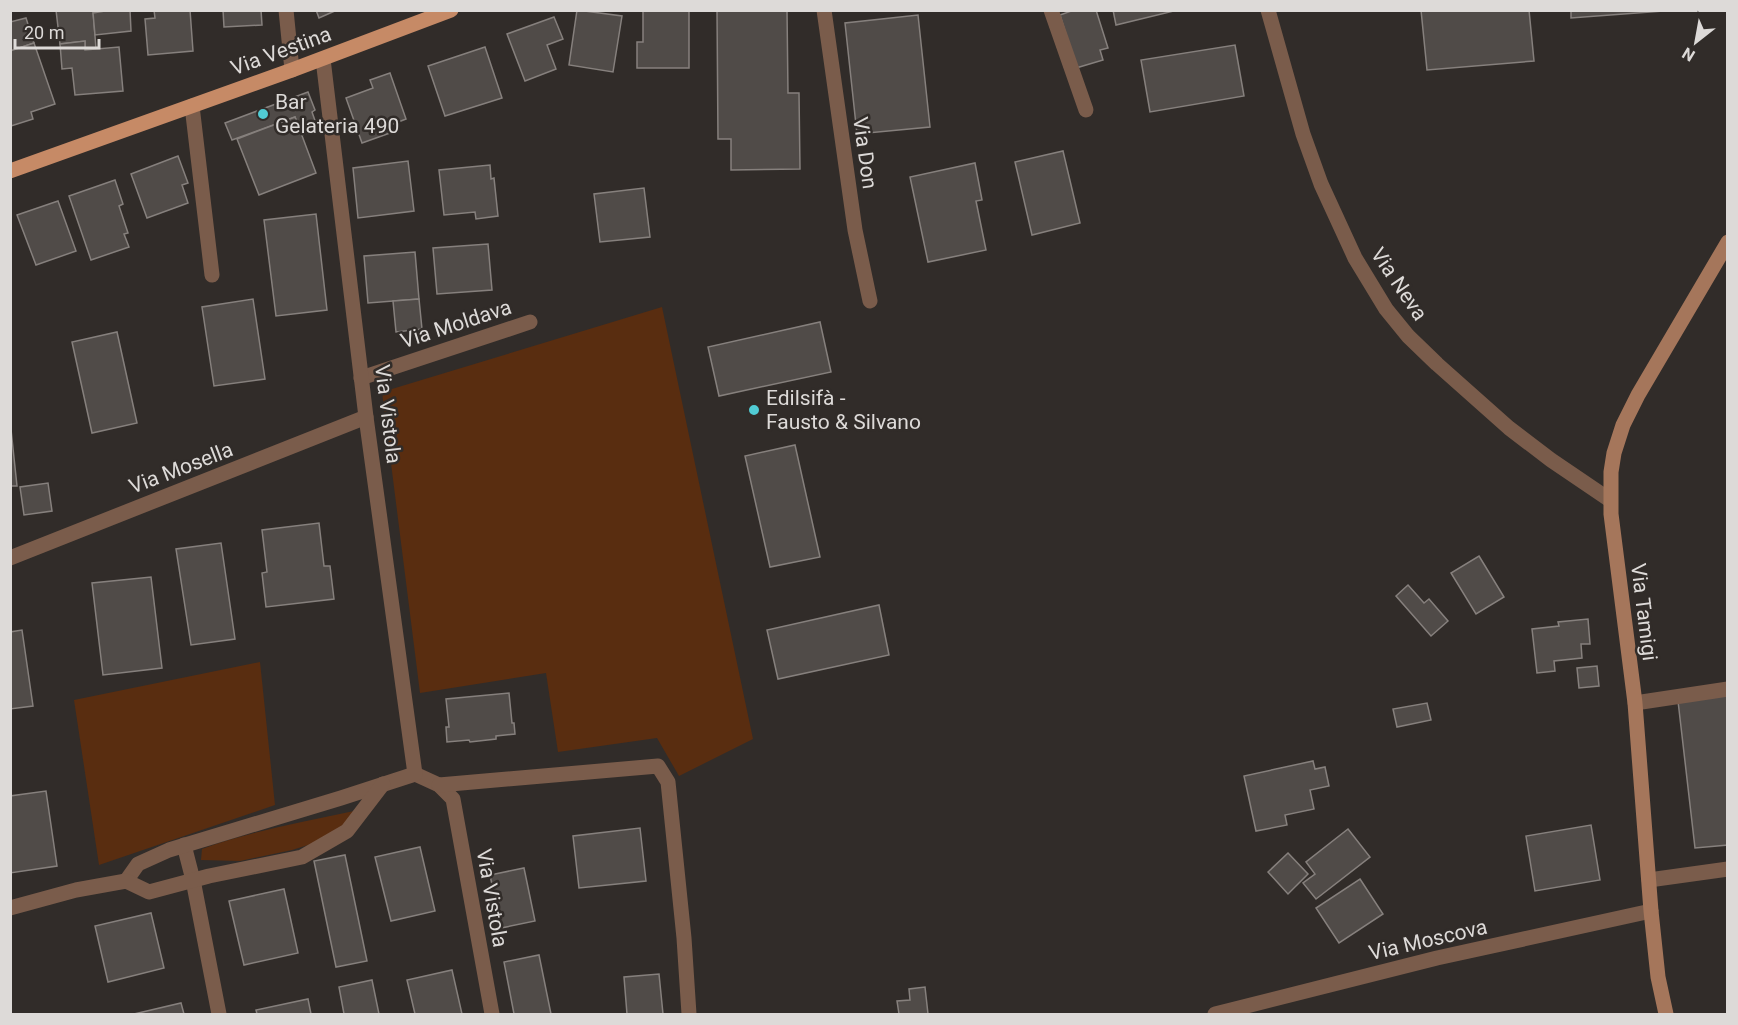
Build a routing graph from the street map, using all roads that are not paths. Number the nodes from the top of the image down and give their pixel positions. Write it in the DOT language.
graph roads {
  1 [pos="286,10"];
  2 [pos="451,10"];
  3 [pos="824,10"];
  4 [pos="1051,10"];
  5 [pos="1268,10"];
  6 [pos="323,59"];
  7 [pos="292,70"];
  8 [pos="192,106"];
  9 [pos="1086,110"];
  10 [pos="10,171"];
  11 [pos="1728,242"];
  12 [pos="212,275"];
  13 [pos="870,301"];
  14 [pos="530,321"];
  15 [pos="362,378"];
  16 [pos="366,417"];
  17 [pos="1610,500"];
  18 [pos="10,558"];
  19 [pos="1728,689"];
  20 [pos="1635,703"];
  21 [pos="415,774"];
  22 [pos="383,784"];
  23 [pos="438,785"];
  24 [pos="184,845"];
  25 [pos="1728,869"];
  26 [pos="194,880"];
  27 [pos="1649,880"];
  28 [pos="126,881"];
  29 [pos="10,908"];
  30 [pos="1651,911"];
  31 [pos="219,1014"];
  32 [pos="492,1014"];
  33 [pos="689,1014"];
  34 [pos="1215,1014"];
  35 [pos="1666,1014"];
  1 -- 7 [label="street"];
  2 -- 6 [label="main road, Via Vestina"];
  3 -- 13 [label="street, Via Don"];
  4 -- 9 [label="street"];
  5 -- 17 [label="street, Via Neva"];
  6 -- 7 [label="main road, Via Vestina"];
  6 -- 15 [label="street, Via Vistola"];
  7 -- 8 [label="main road, Via Vestina"];
  8 -- 10 [label="main road, Via Vestina"];
  8 -- 12 [label="street"];
  11 -- 17 [label="street, Via Tamigi"];
  14 -- 15 [label="street, Via Moldava"];
  15 -- 16 [label="street, Via Vistola"];
  16 -- 18 [label="street, Via Mosella"];
  16 -- 21 [label="street, Via Vistola"];
  17 -- 20 [label="street, Via Tamigi"];
  19 -- 20 [label="street"];
  20 -- 27 [label="street, Via Tamigi"];
  21 -- 22 [label="street"];
  21 -- 23 [label="street, Via Vistola"];
  22 -- 24 [label="street"];
  22 -- 26 [label="street"];
  23 -- 32 [label="street, Via Vistola"];
  23 -- 33 [label="street"];
  24 -- 26 [label="street"];
  24 -- 28 [label="street"];
  25 -- 27 [label="street"];
  26 -- 28 [label="street"];
  26 -- 31 [label="street"];
  27 -- 30 [label="street, Via Tamigi"];
  28 -- 29 [label="street"];
  30 -- 34 [label="street, Via Moscova"];
  30 -- 35 [label="street, Via Tamigi"];
}
